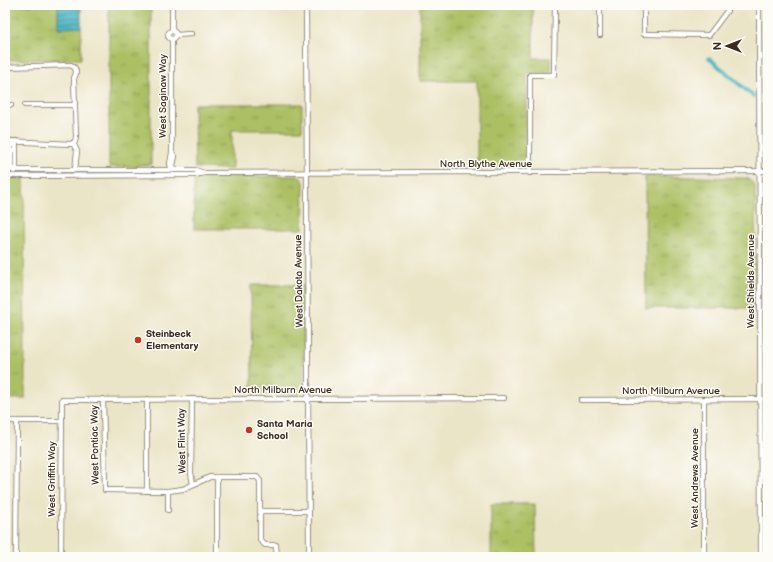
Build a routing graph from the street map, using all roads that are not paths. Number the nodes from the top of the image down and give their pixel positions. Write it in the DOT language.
graph roads {
  1 [pos="172,5"];
  2 [pos="306,5"];
  3 [pos="555,5"];
  4 [pos="600,5"];
  5 [pos="644,5"];
  6 [pos="727,5"];
  7 [pos="759,5"];
  8 [pos="172,31"];
  9 [pos="191,34"];
  10 [pos="176,35"];
  11 [pos="600,35"];
  12 [pos="172,39"];
  13 [pos="5,67"];
  14 [pos="5,105"];
  15 [pos="11,105"];
  16 [pos="25,105"];
  17 [pos="75,105"];
  18 [pos="5,141"];
  19 [pos="14,141"];
  20 [pos="73,143"];
  21 [pos="5,170"];
  22 [pos="13,170"];
  23 [pos="75,170"];
  24 [pos="88,170"];
  25 [pos="172,170"];
  26 [pos="760,172"];
  27 [pos="768,172"];
  28 [pos="204,173"];
  29 [pos="306,173"];
  30 [pos="530,173"];
  31 [pos="5,175"];
  32 [pos="88,176"];
  33 [pos="138,176"];
  34 [pos="504,398"];
  35 [pos="103,399"];
  36 [pos="147,399"];
  37 [pos="192,399"];
  38 [pos="308,399"];
  39 [pos="704,399"];
  40 [pos="761,399"];
  41 [pos="62,400"];
  42 [pos="581,400"];
  43 [pos="5,421"];
  44 [pos="17,421"];
  45 [pos="61,421"];
  46 [pos="218,476"];
  47 [pos="193,484"];
  48 [pos="147,491"];
  49 [pos="168,491"];
  50 [pos="168,510"];
  51 [pos="260,511"];
  52 [pos="308,511"];
  53 [pos="16,557"];
  54 [pos="61,557"];
  55 [pos="217,557"];
  56 [pos="277,557"];
  57 [pos="309,557"];
  58 [pos="704,557"];
  59 [pos="762,557"];
  1 -- 8 [label="street"];
  2 -- 29 [label="street, West Dakota Avenue"];
  3 -- 30 [label="street"];
  4 -- 11 [label="street"];
  5 -- 6 [label="street"];
  7 -- 26 [label="street, West Shields Avenue"];
  8 -- 10 [label="street"];
  8 -- 12 [label="street, West Saginaw Way"];
  9 -- 10 [label="street"];
  10 -- 12 [label="street"];
  12 -- 25 [label="street, West Saginaw Way"];
  13 -- 17 [label="street"];
  14 -- 15 [label="street"];
  16 -- 17 [label="street"];
  17 -- 20 [label="street"];
  18 -- 19 [label="street"];
  19 -- 20 [label="street"];
  19 -- 22 [label="street"];
  20 -- 23 [label="street"];
  21 -- 22 [label="street, North Blythe Avenue"];
  22 -- 23 [label="street, North Blythe Avenue"];
  22 -- 31 [label="street, North Blythe Avenue"];
  23 -- 24 [label="street, North Blythe Avenue"];
  24 -- 25 [label="street, North Blythe Avenue"];
  24 -- 32 [label="street"];
  25 -- 28 [label="street, North Blythe Avenue"];
  25 -- 33 [label="street, North Blythe Avenue"];
  26 -- 27 [label="street, North Blythe Avenue"];
  26 -- 30 [label="street, North Blythe Avenue"];
  26 -- 40 [label="street, West Shields Avenue"];
  28 -- 29 [label="street, North Blythe Avenue"];
  28 -- 33 [label="street, North Blythe Avenue"];
  29 -- 30 [label="street, North Blythe Avenue"];
  29 -- 38 [label="street, West Dakota Avenue"];
  31 -- 32 [label="street, North Blythe Avenue"];
  32 -- 33 [label="street, North Blythe Avenue"];
  34 -- 38 [label="street, North Milburn Avenue"];
  35 -- 36 [label="street, North Milburn Avenue"];
  35 -- 41 [label="street, North Milburn Avenue"];
  35 -- 48 [label="street, West Pontiac Way"];
  36 -- 37 [label="street, North Milburn Avenue"];
  36 -- 48 [label="street"];
  37 -- 38 [label="street, North Milburn Avenue"];
  37 -- 47 [label="street, West Flint Way"];
  38 -- 52 [label="street, West Dakota Avenue"];
  39 -- 40 [label="street, North Milburn Avenue"];
  39 -- 42 [label="street, North Milburn Avenue"];
  39 -- 58 [label="street, West Andrews Avenue"];
  40 -- 59 [label="street, West Shields Avenue"];
  41 -- 45 [label="street, West Griffith Way"];
  43 -- 44 [label="street"];
  44 -- 45 [label="street"];
  44 -- 53 [label="street"];
  45 -- 54 [label="street, West Griffith Way"];
  46 -- 47 [label="street"];
  46 -- 51 [label="street"];
  46 -- 55 [label="street"];
  47 -- 49 [label="street"];
  48 -- 49 [label="street"];
  49 -- 50 [label="street"];
  51 -- 52 [label="street"];
  51 -- 56 [label="street"];
  52 -- 57 [label="street, West Dakota Avenue"];
}
